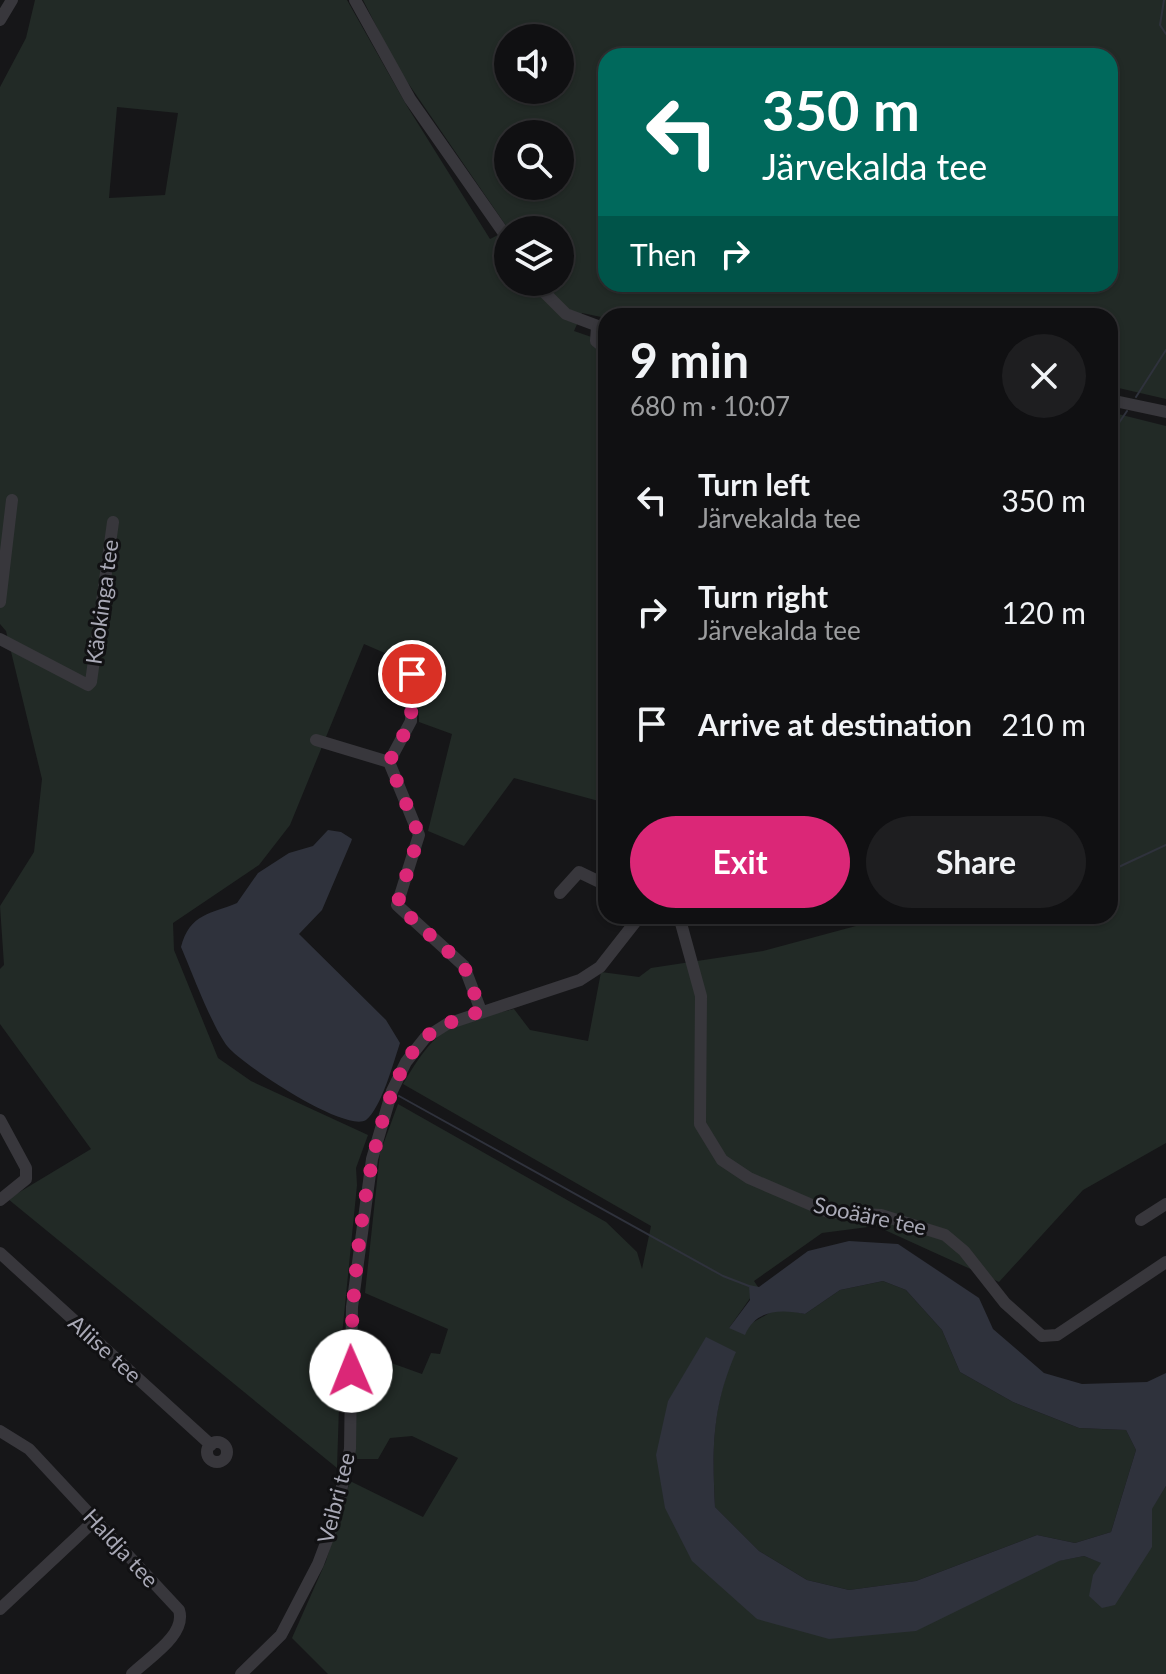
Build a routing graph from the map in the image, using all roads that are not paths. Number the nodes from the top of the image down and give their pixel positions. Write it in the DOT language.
graph roads {
  1 [pos="12,0"];
  2 [pos="355,0"];
  3 [pos="0,20"];
  4 [pos="494,219"];
  5 [pos="548,296"];
  6 [pos="598,326"];
  7 [pos="1118,402"];
  8 [pos="1166,412"];
  9 [pos="12,500"];
  10 [pos="113,522"];
  11 [pos="0,602"];
  12 [pos="0,639"];
  13 [pos="412,674"];
  14 [pos="316,740"];
  15 [pos="389,762"];
  16 [pos="598,881"];
  17 [pos="560,893"];
  18 [pos="634,924"];
  19 [pos="681,924"];
  20 [pos="481,1011"];
  21 [pos="0,1120"];
  22 [pos="0,1200"];
  23 [pos="1166,1204"];
  24 [pos="1141,1220"];
  25 [pos="0,1253"];
  26 [pos="1166,1262"];
  27 [pos="0,1431"];
  28 [pos="211,1445"];
  29 [pos="95,1520"];
  30 [pos="0,1609"];
  31 [pos="132,1674"];
  32 [pos="241,1674"];
  1 -- 3 [label="street"];
  2 -- 4 [label="street"];
  5 -- 6 [label="street"];
  7 -- 8 [label="street"];
  9 -- 11 [label="street"];
  10 -- 12 [label="street, Käokinga tee"];
  13 -- 15 [label="street"];
  14 -- 15 [label="street"];
  15 -- 20 [label="street"];
  16 -- 17 [label="street"];
  18 -- 20 [label="street, Veibri tee"];
  19 -- 26 [label="street, Sooääre tee"];
  20 -- 32 [label="street, Veibri tee"];
  21 -- 22 [label="street"];
  23 -- 24 [label="street"];
  25 -- 28 [label="street, Aliise tee"];
  27 -- 29 [label="street, Haldja tee"];
  29 -- 30 [label="street"];
  29 -- 31 [label="street, Haldja tee"];
}
